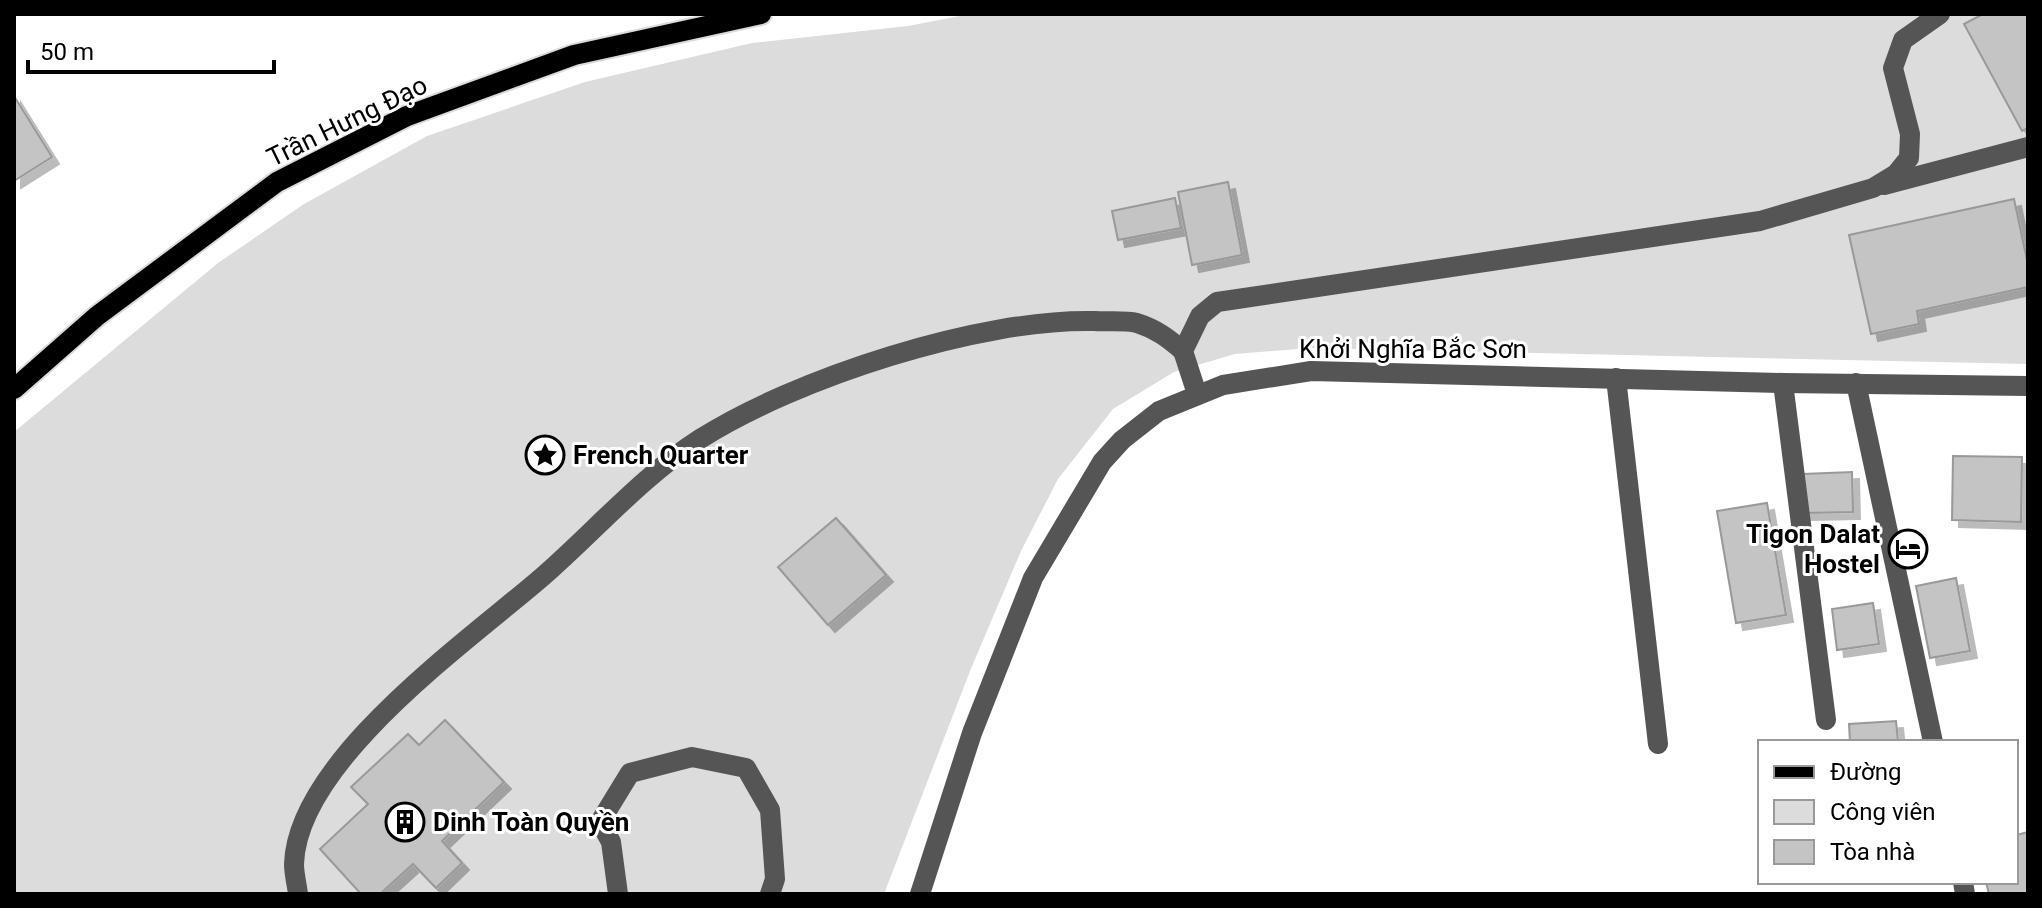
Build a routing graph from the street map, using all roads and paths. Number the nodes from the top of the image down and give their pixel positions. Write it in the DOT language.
graph roads {
  1 [pos="761,14"];
  2 [pos="1940,14"];
  3 [pos="738,15"];
  4 [pos="2028,147"];
  5 [pos="1873,188"];
  6 [pos="1183,351"];
  7 [pos="1616,378"];
  8 [pos="1783,383"];
  9 [pos="1856,383"];
  10 [pos="2028,386"];
  11 [pos="14,389"];
  12 [pos="1197,394"];
  13 [pos="1826,720"];
  14 [pos="1933,740"];
  15 [pos="1658,744"];
  16 [pos="298,894"];
  17 [pos="618,894"];
  18 [pos="770,894"];
  19 [pos="920,894"];
  1 -- 3 [label="main road, Trần Hưng Đạo"];
  2 -- 5 [label="street"];
  3 -- 11 [label="main road, Trần Hưng Đạo"];
  4 -- 5 [label="street"];
  5 -- 6 [label="street"];
  6 -- 12 [label="street"];
  6 -- 16 [label="street"];
  7 -- 8 [label="street, Khởi Nghĩa Bắc Sơn"];
  7 -- 12 [label="street, Khởi Nghĩa Bắc Sơn"];
  7 -- 15 [label="street"];
  8 -- 9 [label="street, Khởi Nghĩa Bắc Sơn"];
  8 -- 13 [label="street"];
  9 -- 10 [label="street, Khởi Nghĩa Bắc Sơn"];
  9 -- 14 [label="street"];
  12 -- 19 [label="street, Khởi Nghĩa Bắc Sơn"];
  17 -- 18 [label="street"];
}
